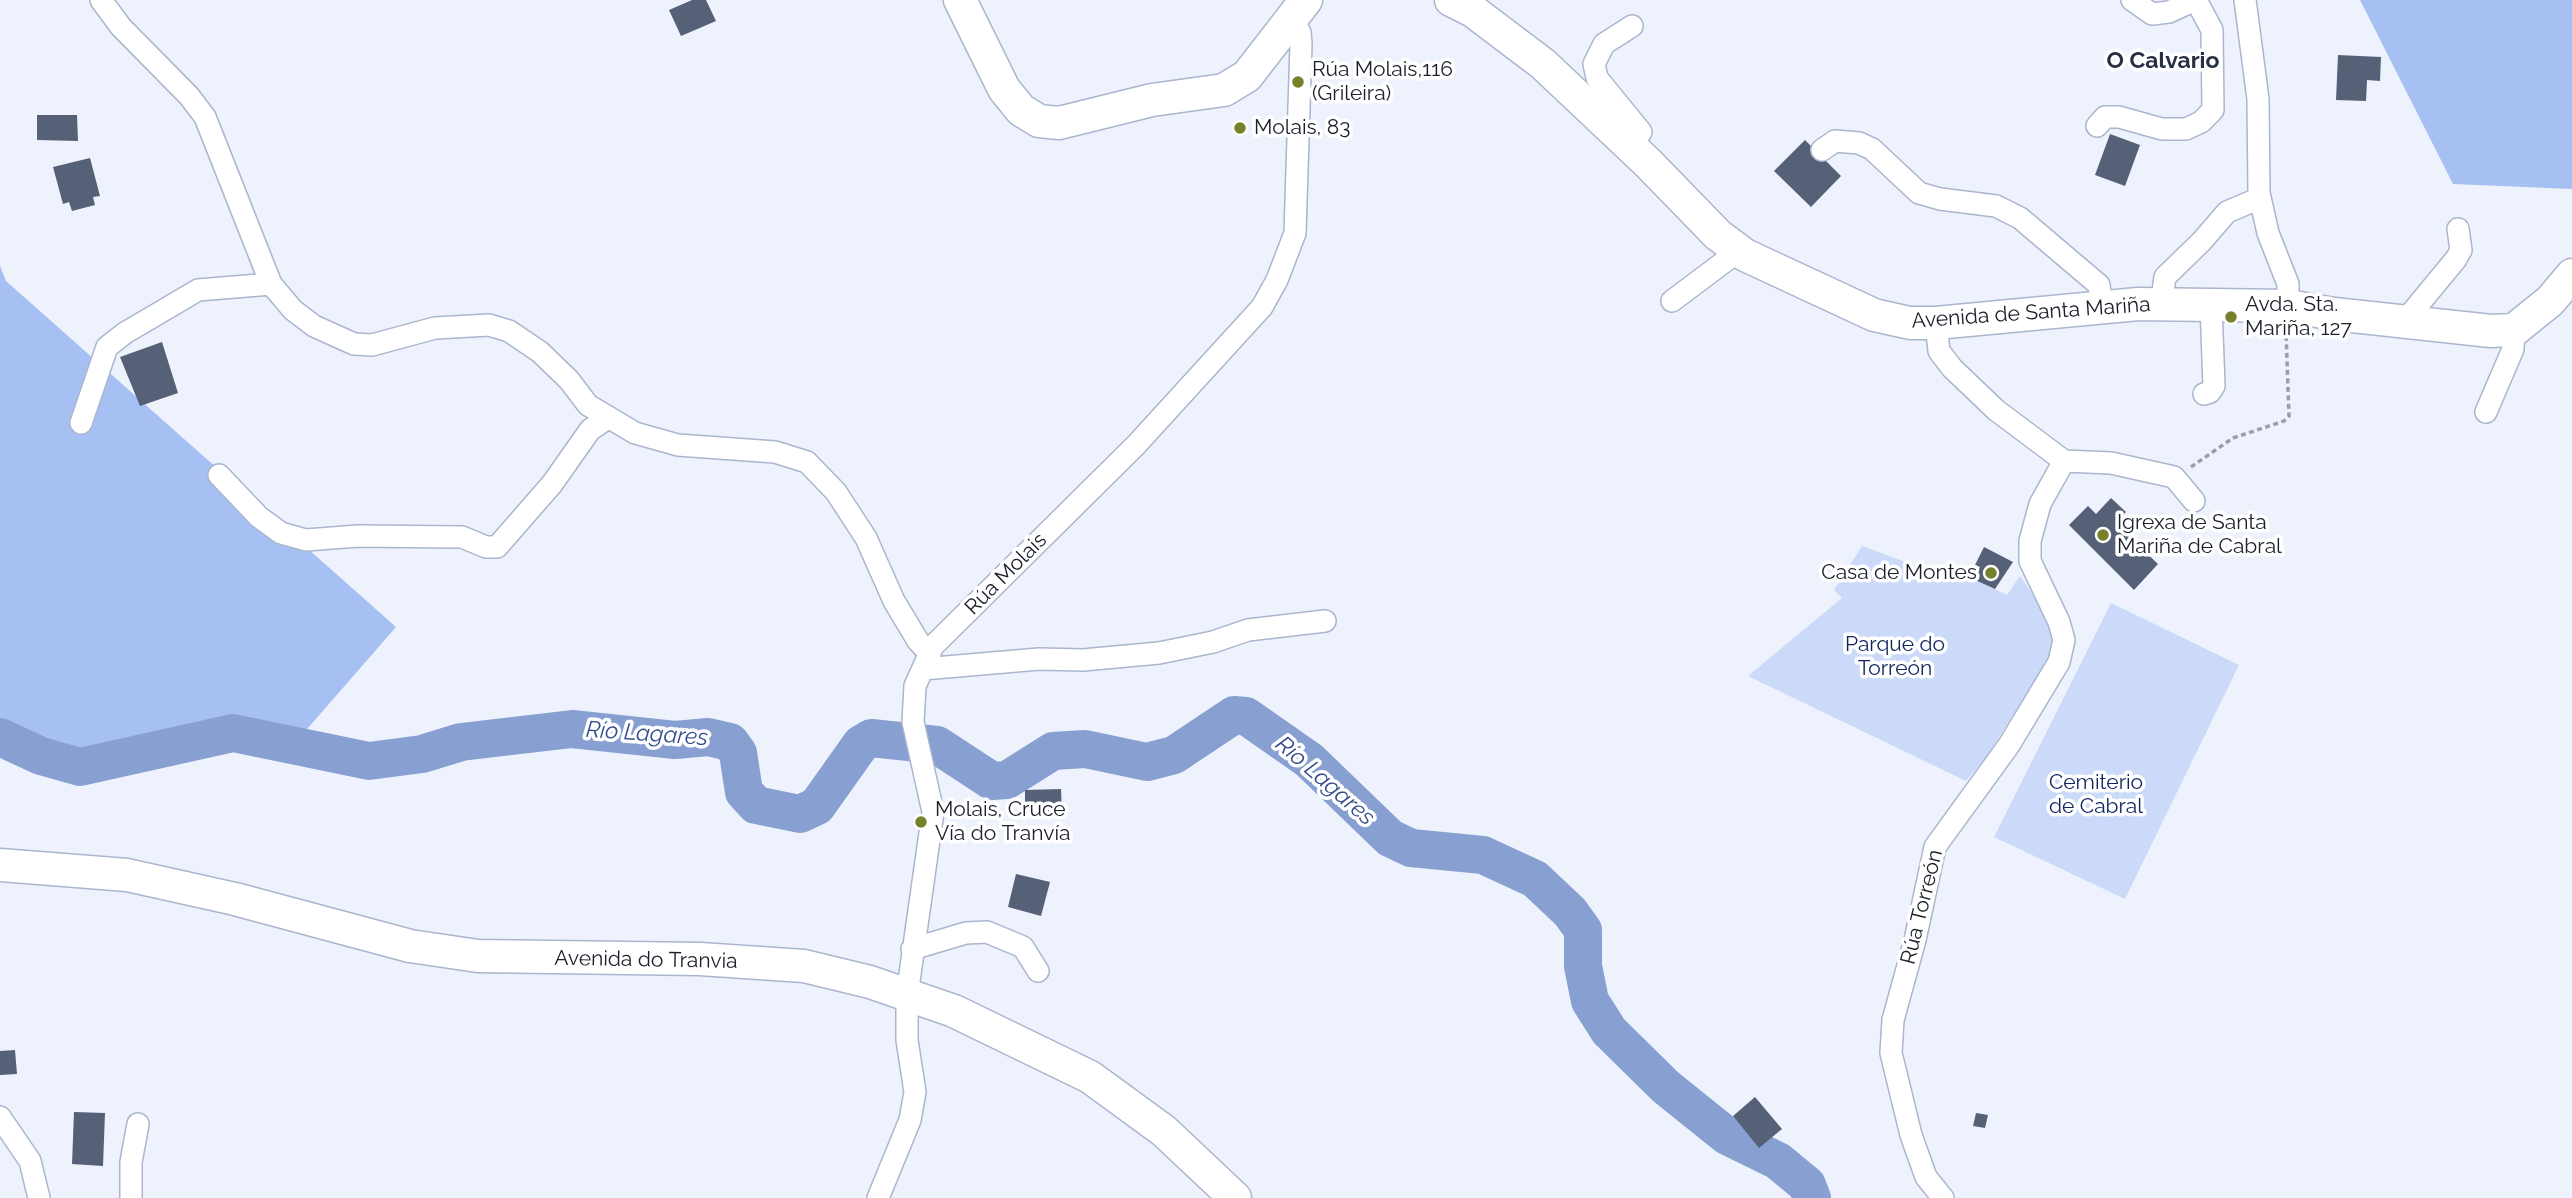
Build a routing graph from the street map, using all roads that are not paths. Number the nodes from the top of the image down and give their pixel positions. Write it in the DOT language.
graph roads {
  1 [pos="101,0"];
  2 [pos="960,0"];
  3 [pos="1452,0"];
  4 [pos="2132,0"];
  5 [pos="2195,0"];
  6 [pos="2245,0"];
  7 [pos="1297,9"];
  8 [pos="1632,26"];
  9 [pos="2097,126"];
  10 [pos="1630,145"];
  11 [pos="1822,150"];
  12 [pos="2260,198"];
  13 [pos="2458,229"];
  14 [pos="1735,248"];
  15 [pos="2572,275"];
  16 [pos="271,284"];
  17 [pos="1672,301"];
  18 [pos="2161,305"];
  19 [pos="2211,305"];
  20 [pos="2288,306"];
  21 [pos="2102,307"];
  22 [pos="2404,322"];
  23 [pos="1936,323"];
  24 [pos="2514,330"];
  25 [pos="2204,394"];
  26 [pos="2486,412"];
  27 [pos="606,419"];
  28 [pos="81,423"];
  29 [pos="2064,461"];
  30 [pos="219,475"];
  31 [pos="2194,501"];
  32 [pos="1325,621"];
  33 [pos="926,661"];
  34 [pos="0,865"];
  35 [pos="912,949"];
  36 [pos="1038,971"];
  37 [pos="907,995"];
  38 [pos="0,1117"];
  39 [pos="138,1124"];
  40 [pos="39,1198"];
  41 [pos="131,1198"];
  42 [pos="878,1198"];
  43 [pos="1235,1198"];
  44 [pos="1943,1198"];
  1 -- 16 [label="street"];
  2 -- 7 [label="main road"];
  3 -- 10 [label="main road, Avenida de Santa Mariña"];
  4 -- 5 [label="street"];
  5 -- 9 [label="street"];
  6 -- 12 [label="street"];
  7 -- 33 [label="street, Rúa Molais"];
  8 -- 10 [label="street"];
  10 -- 14 [label="main road, Avenida de Santa Mariña"];
  11 -- 21 [label="street"];
  12 -- 18 [label="street"];
  12 -- 20 [label="street"];
  13 -- 22 [label="street"];
  14 -- 17 [label="street"];
  14 -- 23 [label="main road, Avenida de Santa Mariña"];
  15 -- 24 [label="main road"];
  16 -- 27 [label="street"];
  16 -- 28 [label="street"];
  18 -- 19 [label="main road, Avenida de Santa Mariña"];
  18 -- 21 [label="main road, Avenida de Santa Mariña"];
  19 -- 20 [label="main road, Avenida de Santa Mariña"];
  19 -- 25 [label="street"];
  20 -- 22 [label="main road, Avenida de Santa Mariña"];
  21 -- 23 [label="main road, Avenida de Santa Mariña"];
  22 -- 24 [label="main road, Avenida de Santa Mariña"];
  23 -- 29 [label="street"];
  24 -- 26 [label="street"];
  27 -- 30 [label="street"];
  27 -- 33 [label="street"];
  29 -- 31 [label="street"];
  29 -- 44 [label="street, Rúa Torreón"];
  32 -- 33 [label="street"];
  33 -- 35 [label="street, Rúa Molais"];
  34 -- 37 [label="main road, Avenida do Tranvia"];
  35 -- 36 [label="street"];
  35 -- 37 [label="street, Rúa Molais"];
  37 -- 42 [label="street, Rúa Molais"];
  37 -- 43 [label="main road, Avenida do Tranvia"];
  38 -- 40 [label="street"];
  39 -- 41 [label="street"];
}
